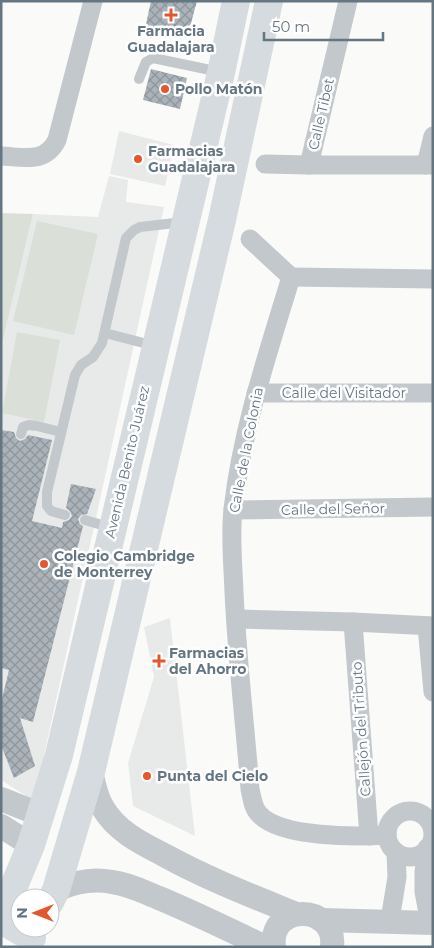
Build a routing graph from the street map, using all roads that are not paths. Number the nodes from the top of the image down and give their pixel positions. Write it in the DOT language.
graph roads {
  1 [pos="92,1"];
  2 [pos="236,1"];
  3 [pos="269,1"];
  4 [pos="348,1"];
  5 [pos="221,72"];
  6 [pos="139,79"];
  7 [pos="433,136"];
  8 [pos="1,156"];
  9 [pos="265,164"];
  10 [pos="309,165"];
  11 [pos="429,165"];
  12 [pos="184,222"];
  13 [pos="250,239"];
  14 [pos="291,276"];
  15 [pos="433,279"];
  16 [pos="105,333"];
  17 [pos="155,346"];
  18 [pos="256,393"];
  19 [pos="433,393"];
  20 [pos="61,432"];
  21 [pos="20,434"];
  22 [pos="433,507"];
  23 [pos="233,510"];
  24 [pos="65,514"];
  25 [pos="85,520"];
  26 [pos="112,528"];
  27 [pos="236,618"];
  28 [pos="353,622"];
  29 [pos="430,626"];
  30 [pos="433,692"];
  31 [pos="91,772"];
  32 [pos="1,799"];
  33 [pos="41,815"];
  34 [pos="1,826"];
  35 [pos="378,835"];
  36 [pos="431,842"];
  37 [pos="31,845"];
  38 [pos="396,852"];
  39 [pos="55,888"];
  40 [pos="60,891"];
  41 [pos="296,914"];
  42 [pos="1,919"];
  43 [pos="321,920"];
  44 [pos="390,920"];
  45 [pos="432,923"];
  46 [pos="265,947"];
  47 [pos="274,947"];
  48 [pos="332,947"];
  1 -- 8 [label="street"];
  2 -- 5 [label="main road, Avenida Benito Juárez"];
  3 -- 31 [label="main road"];
  4 -- 10 [label="street, Calle Tibet"];
  5 -- 6 [label="lane"];
  5 -- 12 [label="main road, Avenida Benito Juárez"];
  7 -- 11 [label="street"];
  9 -- 10 [label="street"];
  10 -- 11 [label="street, Calle Tibet"];
  12 -- 16 [label="lane"];
  12 -- 17 [label="main road, Avenida Benito Juárez"];
  13 -- 14 [label="street"];
  14 -- 15 [label="street"];
  14 -- 18 [label="street, Calle de la Colonia"];
  16 -- 17 [label="lane"];
  16 -- 20 [label="lane"];
  17 -- 26 [label="main road, Avenida Benito Juárez"];
  18 -- 19 [label="street, Calle del Visitador"];
  18 -- 23 [label="street, Calle de la Colonia"];
  20 -- 21 [label="lane"];
  20 -- 24 [label="lane"];
  22 -- 23 [label="street, Calle del Señor"];
  23 -- 27 [label="street, Calle de la Colonia"];
  25 -- 26 [label="lane"];
  26 -- 33 [label="main road, Avenida Benito Juárez"];
  27 -- 28 [label="street"];
  27 -- 35 [label="street, Calle de la Colonia"];
  28 -- 29 [label="street"];
  28 -- 35 [label="street, Callejón del Tributo"];
  29 -- 30 [label="street"];
  31 -- 39 [label="main road"];
  31 -- 41 [label="street"];
  32 -- 33 [label="street"];
  33 -- 37 [label="main road, Avenida Benito Juárez"];
  34 -- 37 [label="street"];
  35 -- 36 [label="street"];
  35 -- 38 [label="street"];
  36 -- 38 [label="street"];
  36 -- 45 [label="street"];
  37 -- 42 [label="main road, Avenida Benito Juárez"];
  38 -- 44 [label="street"];
  40 -- 46 [label="street"];
  41 -- 43 [label="street"];
  41 -- 47 [label="street"];
  43 -- 44 [label="street"];
  43 -- 48 [label="street"];
  44 -- 45 [label="street"];
}
